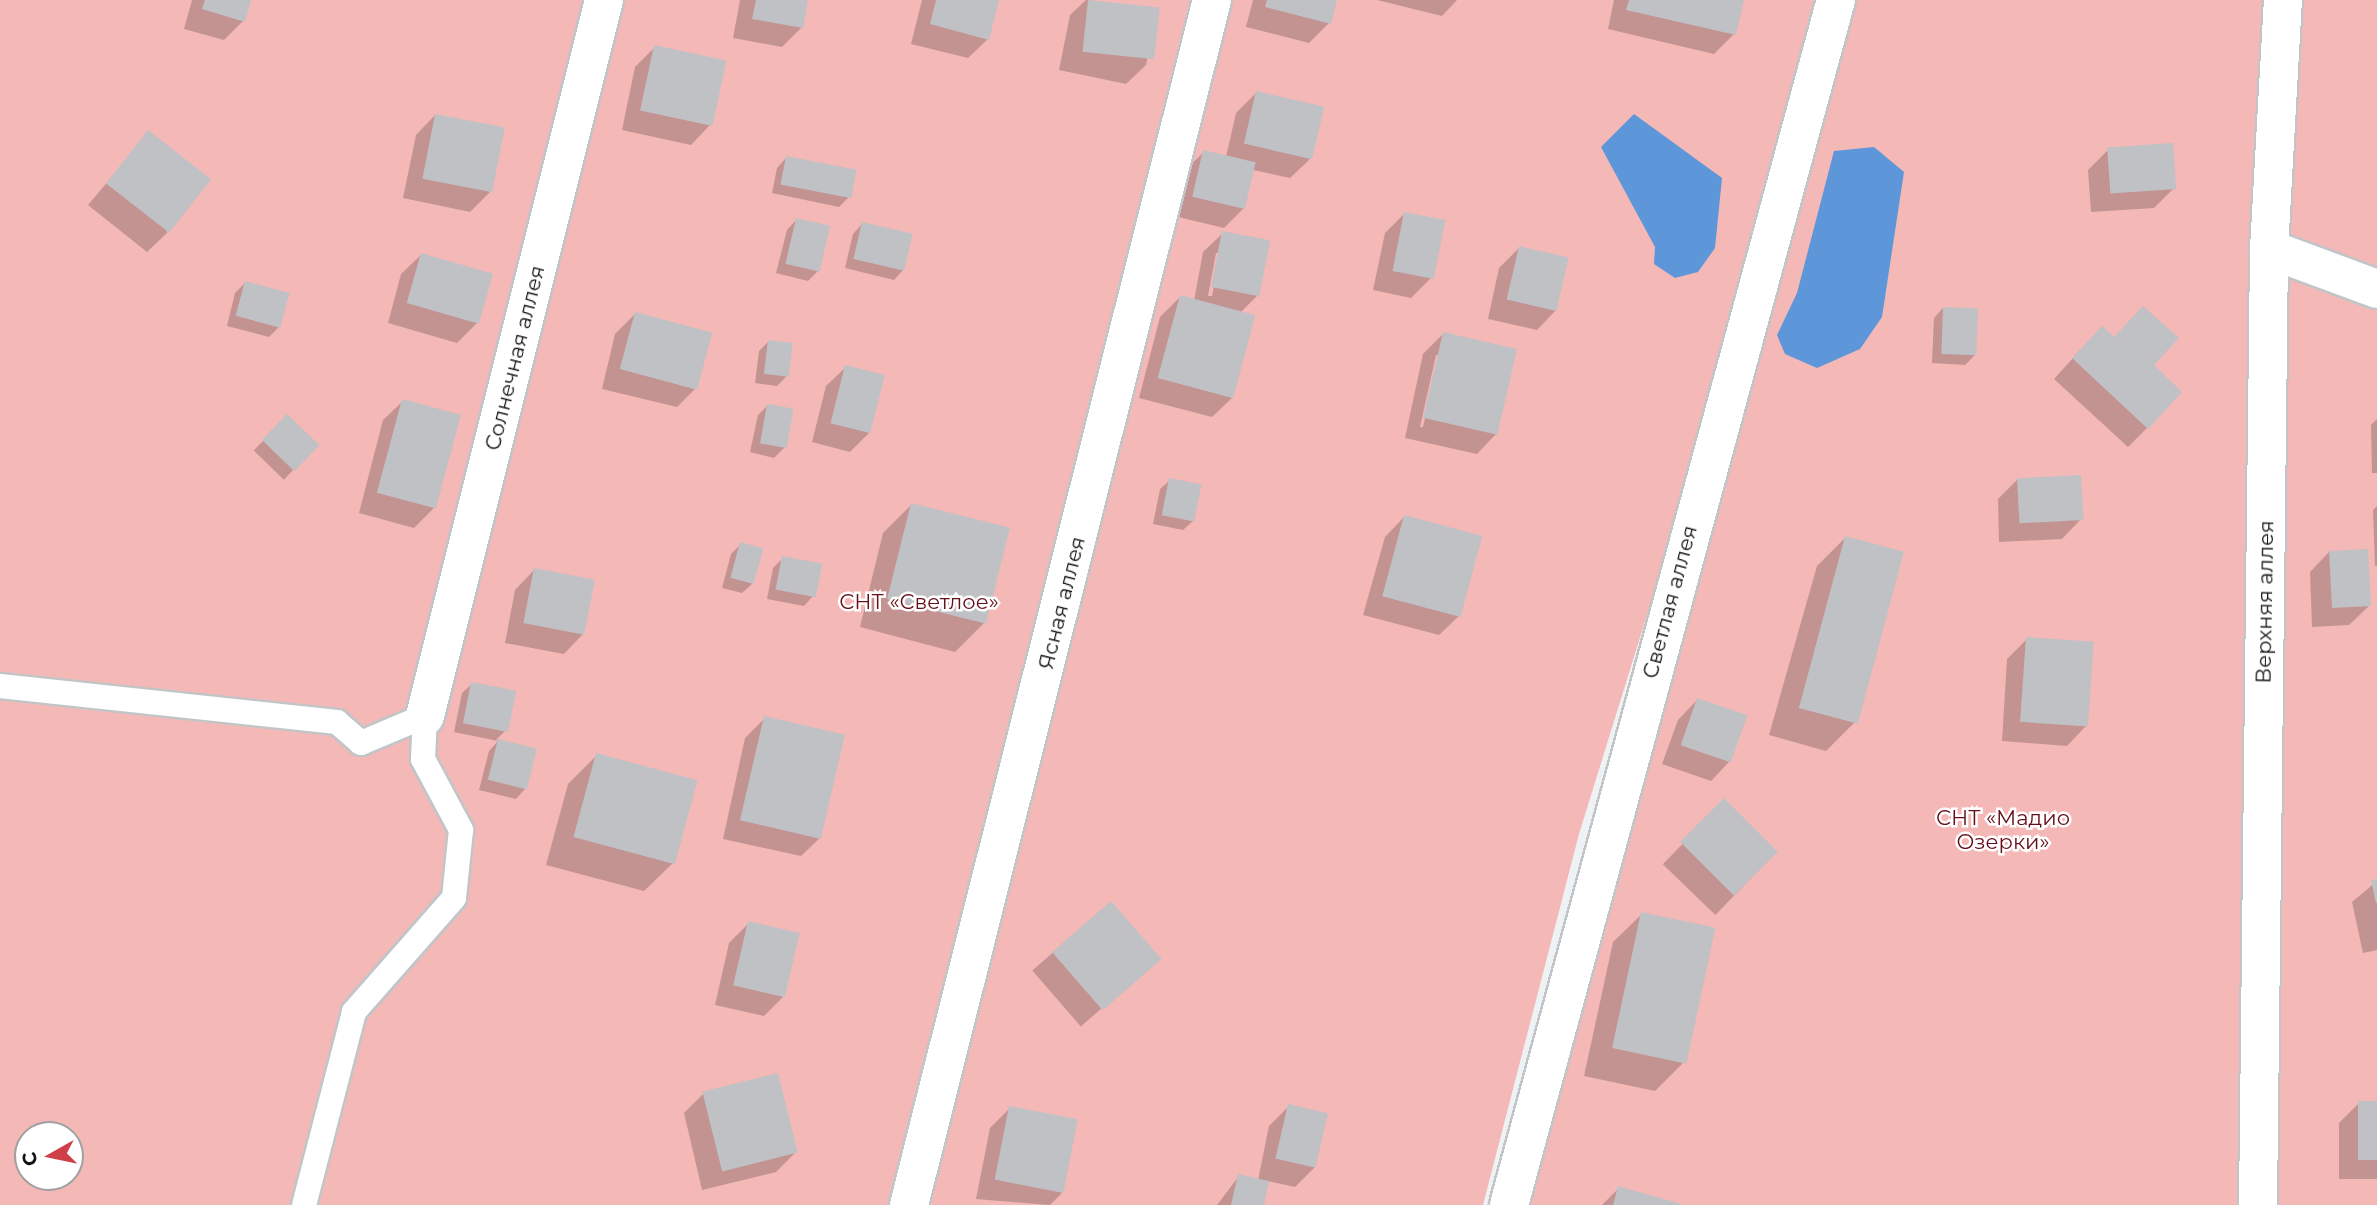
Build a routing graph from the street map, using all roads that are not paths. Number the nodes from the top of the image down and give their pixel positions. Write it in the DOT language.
graph roads {
  1 [pos="604,0"];
  2 [pos="1212,0"];
  3 [pos="1836,0"];
  4 [pos="2283,0"];
  5 [pos="2269,249"];
  6 [pos="2377,289"];
  7 [pos="0,686"];
  8 [pos="425,716"];
  9 [pos="304,1205"];
  10 [pos="909,1205"];
  11 [pos="1509,1205"];
  12 [pos="2258,1205"];
  1 -- 8 [label="street, Солнечная аллея"];
  2 -- 10 [label="street, Ясная аллея"];
  3 -- 11 [label="street, Светлая аллея"];
  4 -- 5 [label="street, Верхняя аллея"];
  5 -- 6 [label="street"];
  5 -- 12 [label="street, Верхняя аллея"];
  7 -- 8 [label="lane"];
  8 -- 9 [label="lane"];
}
